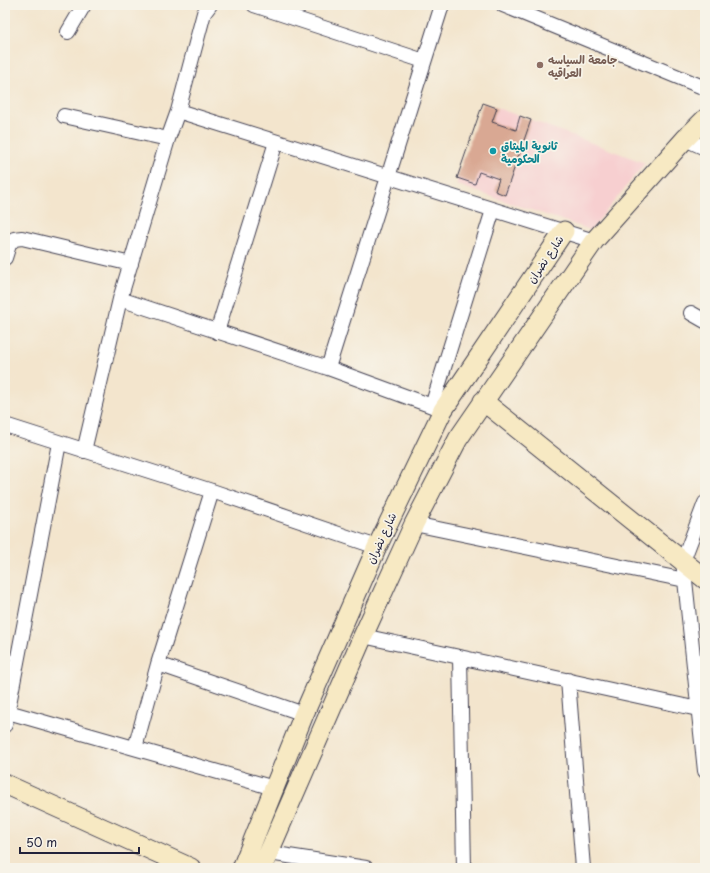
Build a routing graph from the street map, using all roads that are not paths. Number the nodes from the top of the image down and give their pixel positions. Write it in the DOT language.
graph roads {
  1 [pos="84,5"];
  2 [pos="210,5"];
  3 [pos="254,5"];
  4 [pos="442,5"];
  5 [pos="503,5"];
  6 [pos="68,32"];
  7 [pos="424,61"];
  8 [pos="705,88"];
  9 [pos="178,111"];
  10 [pos="64,116"];
  11 [pos="705,119"];
  12 [pos="168,139"];
  13 [pos="685,139"];
  14 [pos="276,142"];
  15 [pos="705,148"];
  16 [pos="388,177"];
  17 [pos="493,210"];
  18 [pos="564,231"];
  19 [pos="594,241"];
  20 [pos="5,258"];
  21 [pos="131,264"];
  22 [pos="120,299"];
  23 [pos="692,312"];
  24 [pos="705,321"];
  25 [pos="217,332"];
  26 [pos="328,368"];
  27 [pos="483,401"];
  28 [pos="438,408"];
  29 [pos="5,425"];
  30 [pos="59,443"];
  31 [pos="84,451"];
  32 [pos="212,491"];
  33 [pos="705,503"];
  34 [pos="414,524"];
  35 [pos="377,546"];
  36 [pos="401,555"];
  37 [pos="684,571"];
  38 [pos="705,580"];
  39 [pos="363,636"];
  40 [pos="460,657"];
  41 [pos="158,664"];
  42 [pos="568,680"];
  43 [pos="698,709"];
  44 [pos="304,714"];
  45 [pos="6,719"];
  46 [pos="135,748"];
  47 [pos="705,772"];
  48 [pos="5,784"];
  49 [pos="274,788"];
  50 [pos="266,860"];
  51 [pos="191,868"];
  52 [pos="242,868"];
  53 [pos="366,868"];
  54 [pos="464,868"];
  55 [pos="583,868"];
  1 -- 6 [label="street"];
  2 -- 9 [label="street"];
  3 -- 7 [label="street"];
  4 -- 7 [label="street"];
  5 -- 8 [label="street"];
  7 -- 16 [label="street"];
  9 -- 12 [label="street"];
  9 -- 14 [label="street"];
  10 -- 12 [label="street"];
  11 -- 13 [label="street"];
  12 -- 21 [label="street"];
  13 -- 15 [label="street"];
  13 -- 19 [label="street"];
  14 -- 16 [label="street"];
  14 -- 25 [label="street"];
  16 -- 17 [label="street"];
  16 -- 26 [label="street"];
  17 -- 18 [label="street"];
  17 -- 28 [label="street"];
  18 -- 19 [label="street"];
  18 -- 28 [label="street, شارع نضران"];
  19 -- 27 [label="street"];
  20 -- 21 [label="street"];
  21 -- 22 [label="street"];
  22 -- 25 [label="street"];
  22 -- 31 [label="street"];
  23 -- 24 [label="street"];
  25 -- 26 [label="street"];
  26 -- 28 [label="street"];
  27 -- 34 [label="street"];
  27 -- 37 [label="street"];
  28 -- 35 [label="street, شارع نضران"];
  29 -- 30 [label="street"];
  30 -- 31 [label="street"];
  30 -- 45 [label="street"];
  31 -- 32 [label="street"];
  32 -- 35 [label="street"];
  32 -- 41 [label="street"];
  33 -- 37 [label="street"];
  34 -- 36 [label="street"];
  34 -- 37 [label="street"];
  35 -- 36 [label="street"];
  35 -- 44 [label="street, شارع نضران"];
  36 -- 39 [label="street"];
  37 -- 38 [label="street"];
  37 -- 43 [label="street"];
  39 -- 40 [label="street"];
  39 -- 50 [label="street"];
  40 -- 42 [label="street"];
  40 -- 54 [label="street"];
  41 -- 44 [label="street"];
  41 -- 46 [label="street"];
  42 -- 43 [label="street"];
  42 -- 55 [label="street"];
  43 -- 47 [label="street"];
  44 -- 49 [label="street, شارع نضران"];
  45 -- 46 [label="street"];
  46 -- 49 [label="street"];
  48 -- 51 [label="street"];
  49 -- 52 [label="street, شارع نضران"];
  50 -- 53 [label="street"];
}
